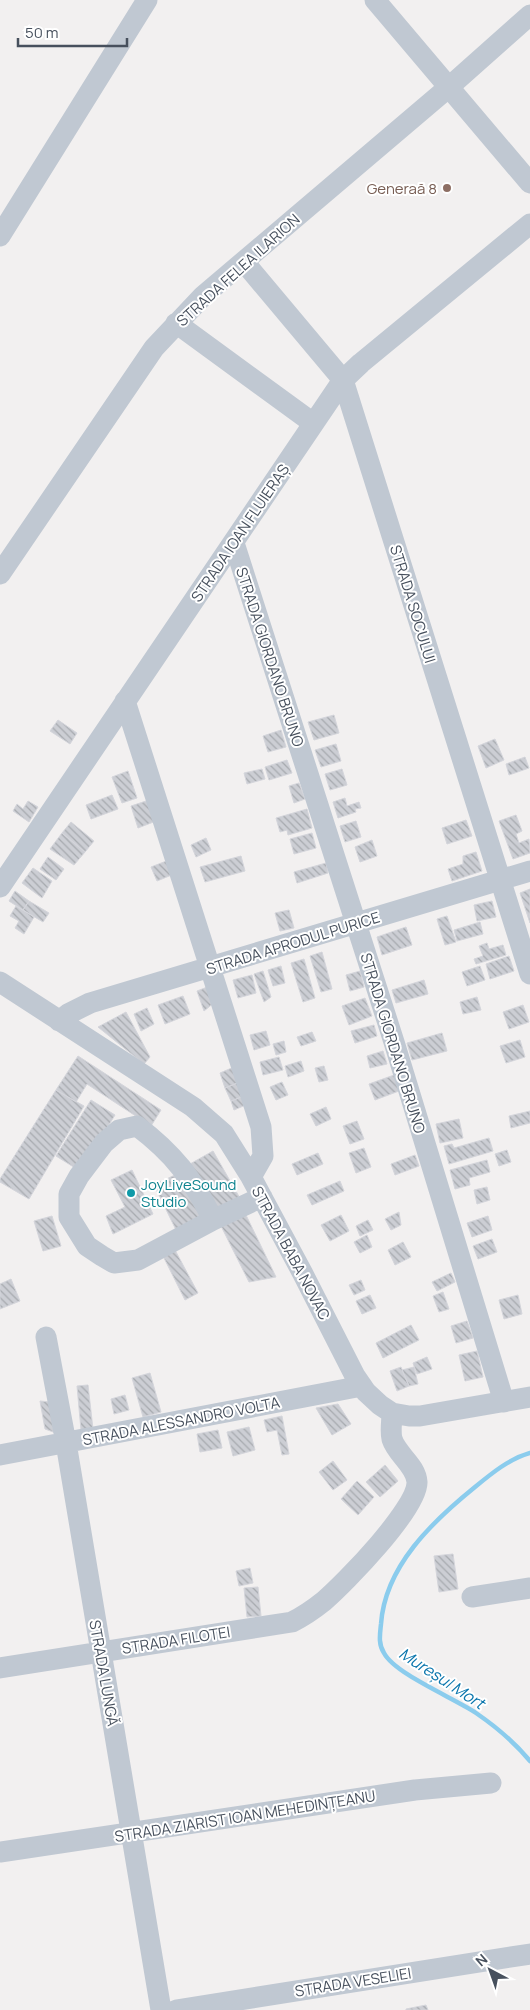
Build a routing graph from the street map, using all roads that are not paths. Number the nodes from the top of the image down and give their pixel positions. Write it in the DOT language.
graph roads {
  1 [pos="148,0"];
  2 [pos="375,0"];
  3 [pos="530,14"];
  4 [pos="449,87"];
  5 [pos="530,183"];
  6 [pos="530,224"];
  7 [pos="0,236"];
  8 [pos="244,262"];
  9 [pos="176,323"];
  10 [pos="343,380"];
  11 [pos="313,423"];
  12 [pos="234,543"];
  13 [pos="0,574"];
  14 [pos="125,701"];
  15 [pos="530,871"];
  16 [pos="500,880"];
  17 [pos="0,887"];
  18 [pos="356,924"];
  19 [pos="210,968"];
  20 [pos="530,974"];
  21 [pos="0,982"];
  22 [pos="59,1021"];
  23 [pos="251,1177"];
  24 [pos="262,1197"];
  25 [pos="213,1220"];
  26 [pos="46,1337"];
  27 [pos="368,1393"];
  28 [pos="530,1397"];
  29 [pos="504,1402"];
  30 [pos="392,1413"];
  31 [pos="66,1443"];
  32 [pos="0,1455"];
  33 [pos="530,1588"];
  34 [pos="472,1596"];
  35 [pos="100,1651"];
  36 [pos="0,1668"];
  37 [pos="491,1783"];
  38 [pos="132,1833"];
  39 [pos="0,1852"];
  40 [pos="530,1954"];
  41 [pos="161,2010"];
  42 [pos="176,2010"];
  1 -- 7 [label="street"];
  2 -- 4 [label="street"];
  3 -- 4 [label="street, STRADA FELEA ILARION"];
  4 -- 5 [label="street"];
  4 -- 8 [label="street, STRADA FELEA ILARION"];
  6 -- 10 [label="street, STRADA IOAN FLUIERAȘ"];
  8 -- 9 [label="street, STRADA FELEA ILARION"];
  8 -- 10 [label="street, STRADA SOCULUI"];
  9 -- 11 [label="street"];
  9 -- 13 [label="street, STRADA FELEA ILARION"];
  10 -- 11 [label="street, STRADA IOAN FLUIERAȘ"];
  10 -- 16 [label="street, STRADA SOCULUI"];
  11 -- 12 [label="street, STRADA IOAN FLUIERAȘ"];
  12 -- 14 [label="street, STRADA IOAN FLUIERAȘ"];
  12 -- 18 [label="street, STRADA GIORDANO BRUNO"];
  14 -- 17 [label="street, STRADA IOAN FLUIERAȘ"];
  14 -- 19 [label="street"];
  15 -- 16 [label="street, STRADA APRODUL PURICE"];
  16 -- 18 [label="street, STRADA APRODUL PURICE"];
  16 -- 20 [label="street, STRADA SOCULUI"];
  18 -- 19 [label="street, STRADA APRODUL PURICE"];
  18 -- 29 [label="street, STRADA GIORDANO BRUNO"];
  19 -- 22 [label="street, STRADA APRODUL PURICE"];
  19 -- 23 [label="street"];
  21 -- 22 [label="street, STRADA BABA NOVAC"];
  22 -- 23 [label="street, STRADA BABA NOVAC"];
  23 -- 24 [label="street, STRADA BABA NOVAC"];
  24 -- 25 [label="street"];
  24 -- 27 [label="street, STRADA BABA NOVAC"];
  25 -- 25 [label="street"];
  26 -- 31 [label="street, STRADA LUNGĂ"];
  27 -- 30 [label="street"];
  27 -- 31 [label="street, STRADA ALESSANDRO VOLTA"];
  28 -- 29 [label="street"];
  29 -- 30 [label="street"];
  30 -- 35 [label="street, STRADA FILOTEI"];
  31 -- 32 [label="street, STRADA ALESSANDRO VOLTA"];
  31 -- 35 [label="street, STRADA LUNGĂ"];
  33 -- 34 [label="street"];
  35 -- 36 [label="street, STRADA FILOTEI"];
  35 -- 38 [label="street, STRADA LUNGĂ"];
  37 -- 38 [label="street, STRADA ZIARIST IOAN MEHEDINȚEANU"];
  38 -- 39 [label="street, STRADA ZIARIST IOAN MEHEDINȚEANU"];
  38 -- 41 [label="street, STRADA LUNGĂ"];
  40 -- 42 [label="street, STRADA VESELIEI"];
}
